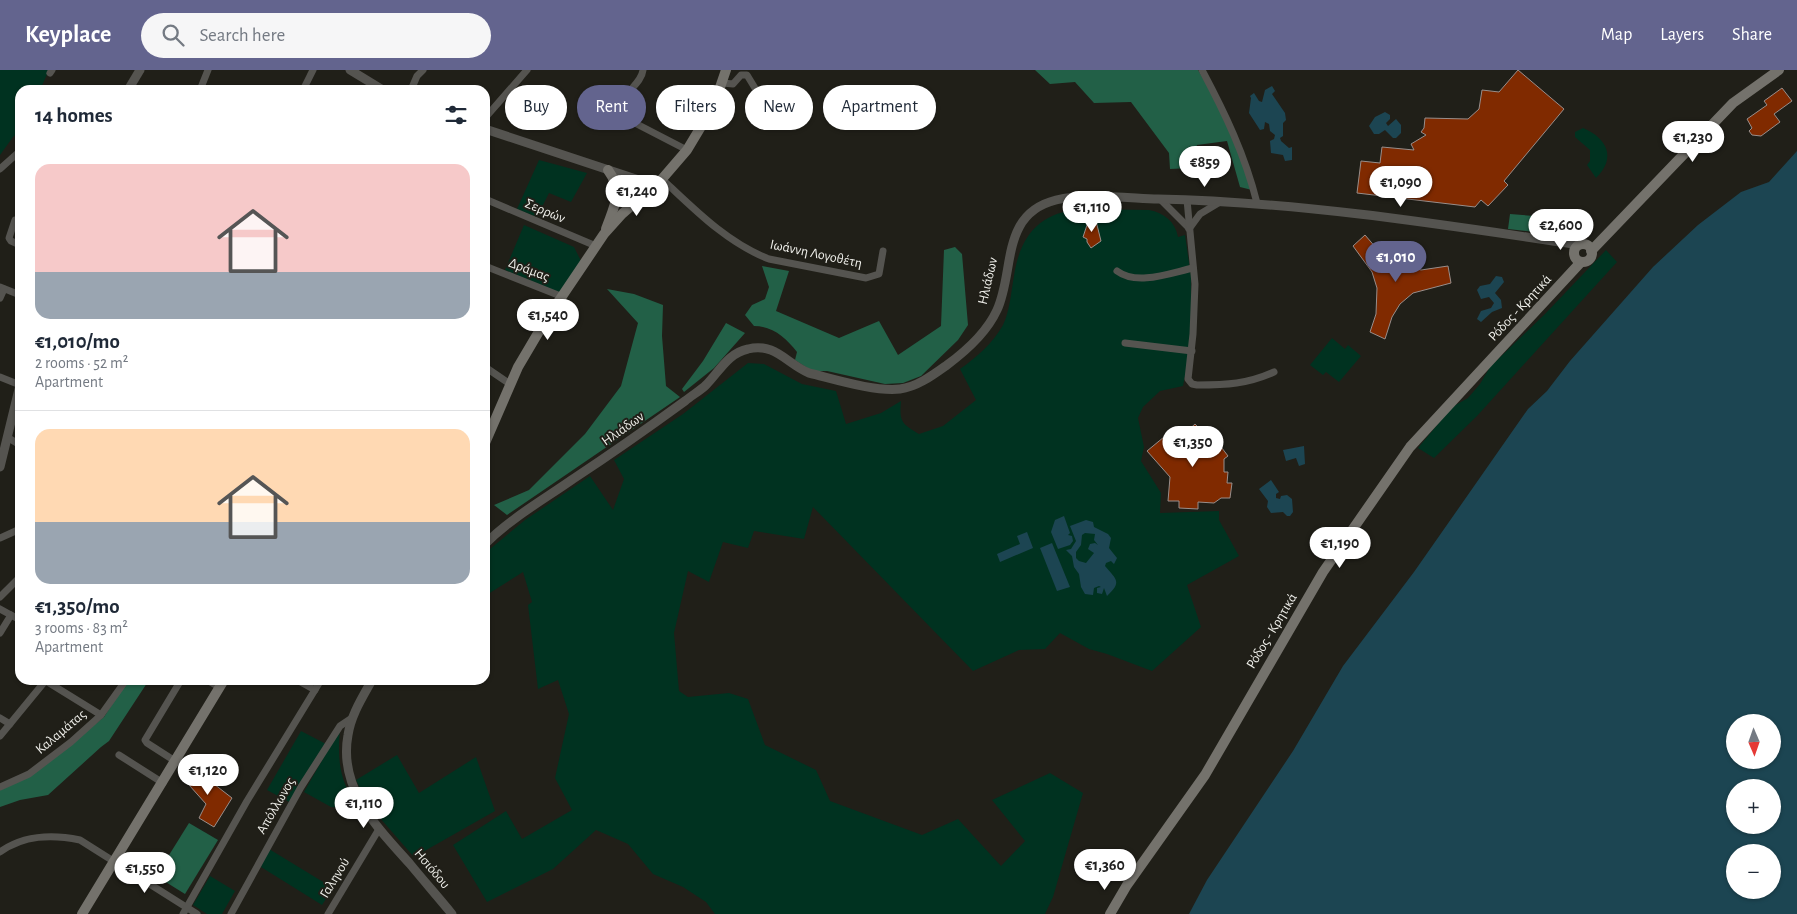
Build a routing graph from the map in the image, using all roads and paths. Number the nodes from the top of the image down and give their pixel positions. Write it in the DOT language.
graph roads {
  1 [pos="140,70"];
  2 [pos="208,70"];
  3 [pos="312,70"];
  4 [pos="423,70"];
  5 [pos="527,70"];
  6 [pos="643,70"];
  7 [pos="726,70"];
  8 [pos="753,70"];
  9 [pos="1202,70"];
  10 [pos="1779,70"];
  11 [pos="352,71"];
  12 [pos="747,75"];
  13 [pos="723,83"];
  14 [pos="131,85"];
  15 [pos="202,85"];
  16 [pos="305,85"];
  17 [pos="375,85"];
  18 [pos="414,85"];
  19 [pos="753,85"];
  20 [pos="490,112"];
  21 [pos="490,131"];
  22 [pos="687,150"];
  23 [pos="15,156"];
  24 [pos="0,169"];
  25 [pos="608,170"];
  26 [pos="658,182"];
  27 [pos="1160,199"];
  28 [pos="1187,200"];
  29 [pos="490,201"];
  30 [pos="1223,201"];
  31 [pos="1257,203"];
  32 [pos="15,220"];
  33 [pos="1189,229"];
  34 [pos="604,234"];
  35 [pos="15,243"];
  36 [pos="596,246"];
  37 [pos="883,251"];
  38 [pos="1583,253"];
  39 [pos="490,268"];
  40 [pos="1193,268"];
  41 [pos="1117,271"];
  42 [pos="2,288"];
  43 [pos="15,293"];
  44 [pos="563,297"];
  45 [pos="0,298"];
  46 [pos="1125,343"];
  47 [pos="1192,351"];
  48 [pos="490,370"];
  49 [pos="1274,372"];
  50 [pos="0,377"];
  51 [pos="15,383"];
  52 [pos="510,384"];
  53 [pos="15,405"];
  54 [pos="490,431"];
  55 [pos="7,437"];
  56 [pos="15,442"];
  57 [pos="0,467"];
  58 [pos="15,531"];
  59 [pos="0,538"];
  60 [pos="490,540"];
  61 [pos="15,582"];
  62 [pos="0,597"];
  63 [pos="0,609"];
  64 [pos="11,615"];
  65 [pos="15,617"];
  66 [pos="0,633"];
  67 [pos="43,685"];
  68 [pos="52,685"];
  69 [pos="122,685"];
  70 [pos="178,685"];
  71 [pos="220,685"];
  72 [pos="306,685"];
  73 [pos="318,685"];
  74 [pos="369,685"];
  75 [pos="315,690"];
  76 [pos="101,715"];
  77 [pos="0,718"];
  78 [pos="352,718"];
  79 [pos="10,724"];
  80 [pos="0,736"];
  81 [pos="119,755"];
  82 [pos="175,760"];
  83 [pos="163,783"];
  84 [pos="0,787"];
  85 [pos="379,829"];
  86 [pos="0,852"];
  87 [pos="116,861"];
  88 [pos="1127,885"];
  89 [pos="185,911"];
  90 [pos="82,914"];
  91 [pos="196,914"];
  92 [pos="231,914"];
  93 [pos="328,914"];
  94 [pos="452,914"];
  95 [pos="1102,914"];
  96 [pos="1110,914"];
  1 -- 14 [label="street"];
  2 -- 15 [label="street"];
  3 -- 16 [label="street"];
  4 -- 18 [label="street"];
  5 -- 20 [label="street"];
  6 -- 22 [label="street"];
  7 -- 13 [label="main road"];
  8 -- 12 [label="street"];
  9 -- 31 [label="street"];
  10 -- 38 [label="main road, Ρόδος - Κρητικά"];
  11 -- 17 [label="street"];
  12 -- 13 [label="street"];
  12 -- 19 [label="street"];
  13 -- 22 [label="main road"];
  21 -- 25 [label="street"];
  22 -- 26 [label="main road"];
  23 -- 24 [label="street"];
  25 -- 26 [label="street"];
  25 -- 34 [label="main road"];
  26 -- 34 [label="main road"];
  26 -- 37 [label="street, Ιωάννη Λογοθέτη"];
  27 -- 28 [label="street, Ηλιάδων"];
  27 -- 33 [label="street"];
  27 -- 60 [label="street, Ηλιάδων"];
  28 -- 30 [label="street, Ηλιάδων"];
  28 -- 33 [label="street"];
  29 -- 36 [label="street, Σερρών"];
  30 -- 31 [label="street, Ηλιάδων"];
  30 -- 33 [label="street"];
  31 -- 38 [label="street, Ηλιάδων"];
  32 -- 35 [label="street"];
  33 -- 40 [label="street"];
  34 -- 36 [label="main road"];
  36 -- 44 [label="main road"];
  38 -- 88 [label="main road, Ρόδος - Κρητικά"];
  39 -- 44 [label="street, Δράμας"];
  40 -- 41 [label="street"];
  40 -- 47 [label="street"];
  42 -- 43 [label="street"];
  42 -- 45 [label="street"];
  44 -- 52 [label="main road"];
  46 -- 47 [label="street"];
  47 -- 49 [label="street"];
  48 -- 52 [label="street"];
  50 -- 51 [label="street"];
  52 -- 54 [label="main road"];
  53 -- 55 [label="street"];
  55 -- 56 [label="street"];
  55 -- 57 [label="street"];
  58 -- 59 [label="street"];
  61 -- 62 [label="street"];
  63 -- 64 [label="street"];
  64 -- 65 [label="street"];
  64 -- 66 [label="street"];
  67 -- 79 [label="street"];
  68 -- 76 [label="street"];
  69 -- 76 [label="street, Καλαμάτας"];
  70 -- 82 [label="street"];
  71 -- 82 [label="main road"];
  72 -- 75 [label="street"];
  73 -- 75 [label="street"];
  74 -- 78 [label="street, Ησιόδου"];
  75 -- 89 [label="street"];
  76 -- 84 [label="street, Καλαμάτας"];
  77 -- 79 [label="street"];
  78 -- 85 [label="street, Ησιόδου"];
  78 -- 92 [label="street, Απόλλωνος"];
  79 -- 80 [label="street"];
  81 -- 83 [label="street"];
  82 -- 83 [label="main road"];
  83 -- 87 [label="main road"];
  85 -- 93 [label="street, Γαληνού"];
  85 -- 94 [label="street, Ησιόδου"];
  86 -- 87 [label="street"];
  87 -- 89 [label="street"];
  87 -- 90 [label="main road"];
  88 -- 95 [label="main road"];
  88 -- 96 [label="main road"];
  89 -- 91 [label="street"];
}
